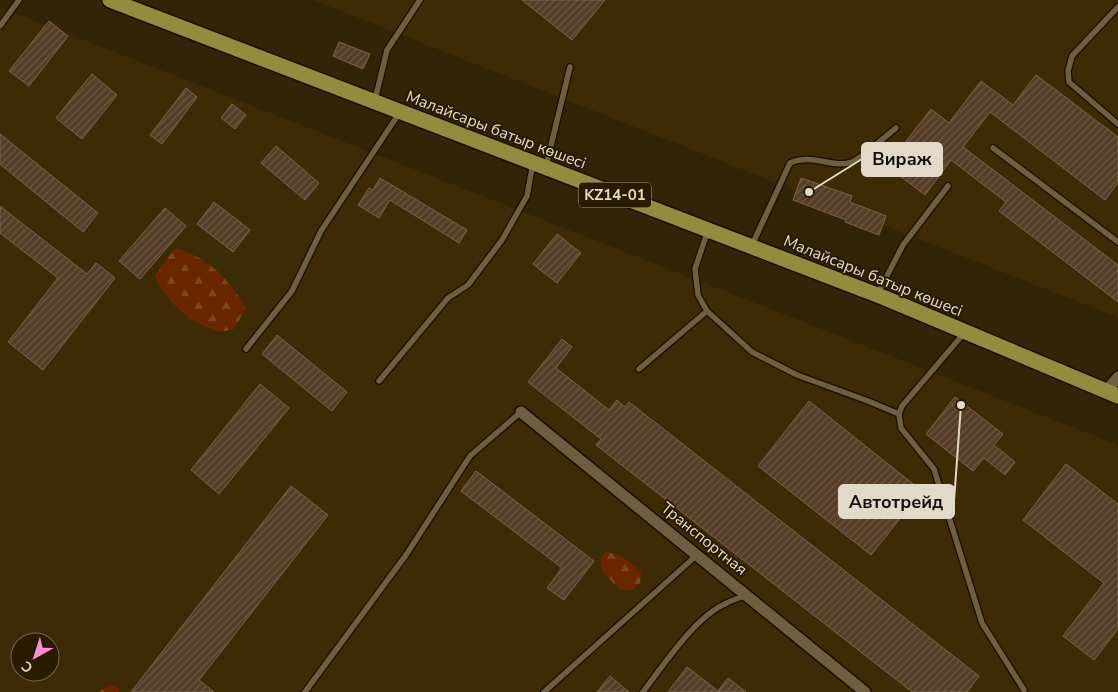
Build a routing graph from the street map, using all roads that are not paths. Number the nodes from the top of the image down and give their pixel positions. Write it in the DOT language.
graph roads {
  1 [pos="19,0"];
  2 [pos="110,0"];
  3 [pos="420,0"];
  4 [pos="125,3"];
  5 [pos="1118,7"];
  6 [pos="0,26"];
  7 [pos="570,66"];
  8 [pos="374,102"];
  9 [pos="400,112"];
  10 [pos="1118,124"];
  11 [pos="896,128"];
  12 [pos="993,148"];
  13 [pos="539,166"];
  14 [pos="948,186"];
  15 [pos="708,230"];
  16 [pos="1118,242"];
  17 [pos="751,247"];
  18 [pos="877,295"];
  19 [pos="706,311"];
  20 [pos="965,332"];
  21 [pos="246,349"];
  22 [pos="639,369"];
  23 [pos="1118,377"];
  24 [pos="379,381"];
  25 [pos="1112,393"];
  26 [pos="521,412"];
  27 [pos="899,414"];
  28 [pos="697,555"];
  29 [pos="747,595"];
  30 [pos="1025,691"];
  31 [pos="305,692"];
  32 [pos="544,692"];
  33 [pos="643,692"];
  34 [pos="864,692"];
  1 -- 6 [label="lane"];
  2 -- 4 [label="highway, Малайсары батыр көшесі / KZ14-01"];
  3 -- 8 [label="lane"];
  4 -- 8 [label="highway, Малайсары батыр көшесі / KZ14-01"];
  5 -- 10 [label="lane"];
  7 -- 13 [label="lane"];
  8 -- 9 [label="highway, Малайсары батыр көшесі / KZ14-01"];
  9 -- 13 [label="highway, Малайсары батыр көшесі / KZ14-01"];
  9 -- 21 [label="lane"];
  11 -- 17 [label="lane"];
  12 -- 16 [label="lane"];
  13 -- 15 [label="highway, Малайсары батыр көшесі / KZ14-01"];
  13 -- 24 [label="lane"];
  14 -- 18 [label="lane"];
  15 -- 17 [label="highway, Малайсары батыр көшесі / KZ14-01"];
  15 -- 19 [label="lane"];
  17 -- 18 [label="highway, Малайсары батыр көшесі / KZ14-01"];
  18 -- 20 [label="highway, Малайсары батыр көшесі / KZ14-01"];
  19 -- 22 [label="lane"];
  19 -- 27 [label="lane"];
  20 -- 25 [label="highway, Малайсары батыр көшесі / KZ14-01"];
  20 -- 27 [label="lane"];
  23 -- 25 [label="street"];
  26 -- 28 [label="street, Транспортная"];
  26 -- 31 [label="lane"];
  27 -- 30 [label="lane"];
  28 -- 29 [label="street, Транспортная"];
  28 -- 32 [label="lane"];
  29 -- 33 [label="lane"];
  29 -- 34 [label="street, Транспортная"];
}
